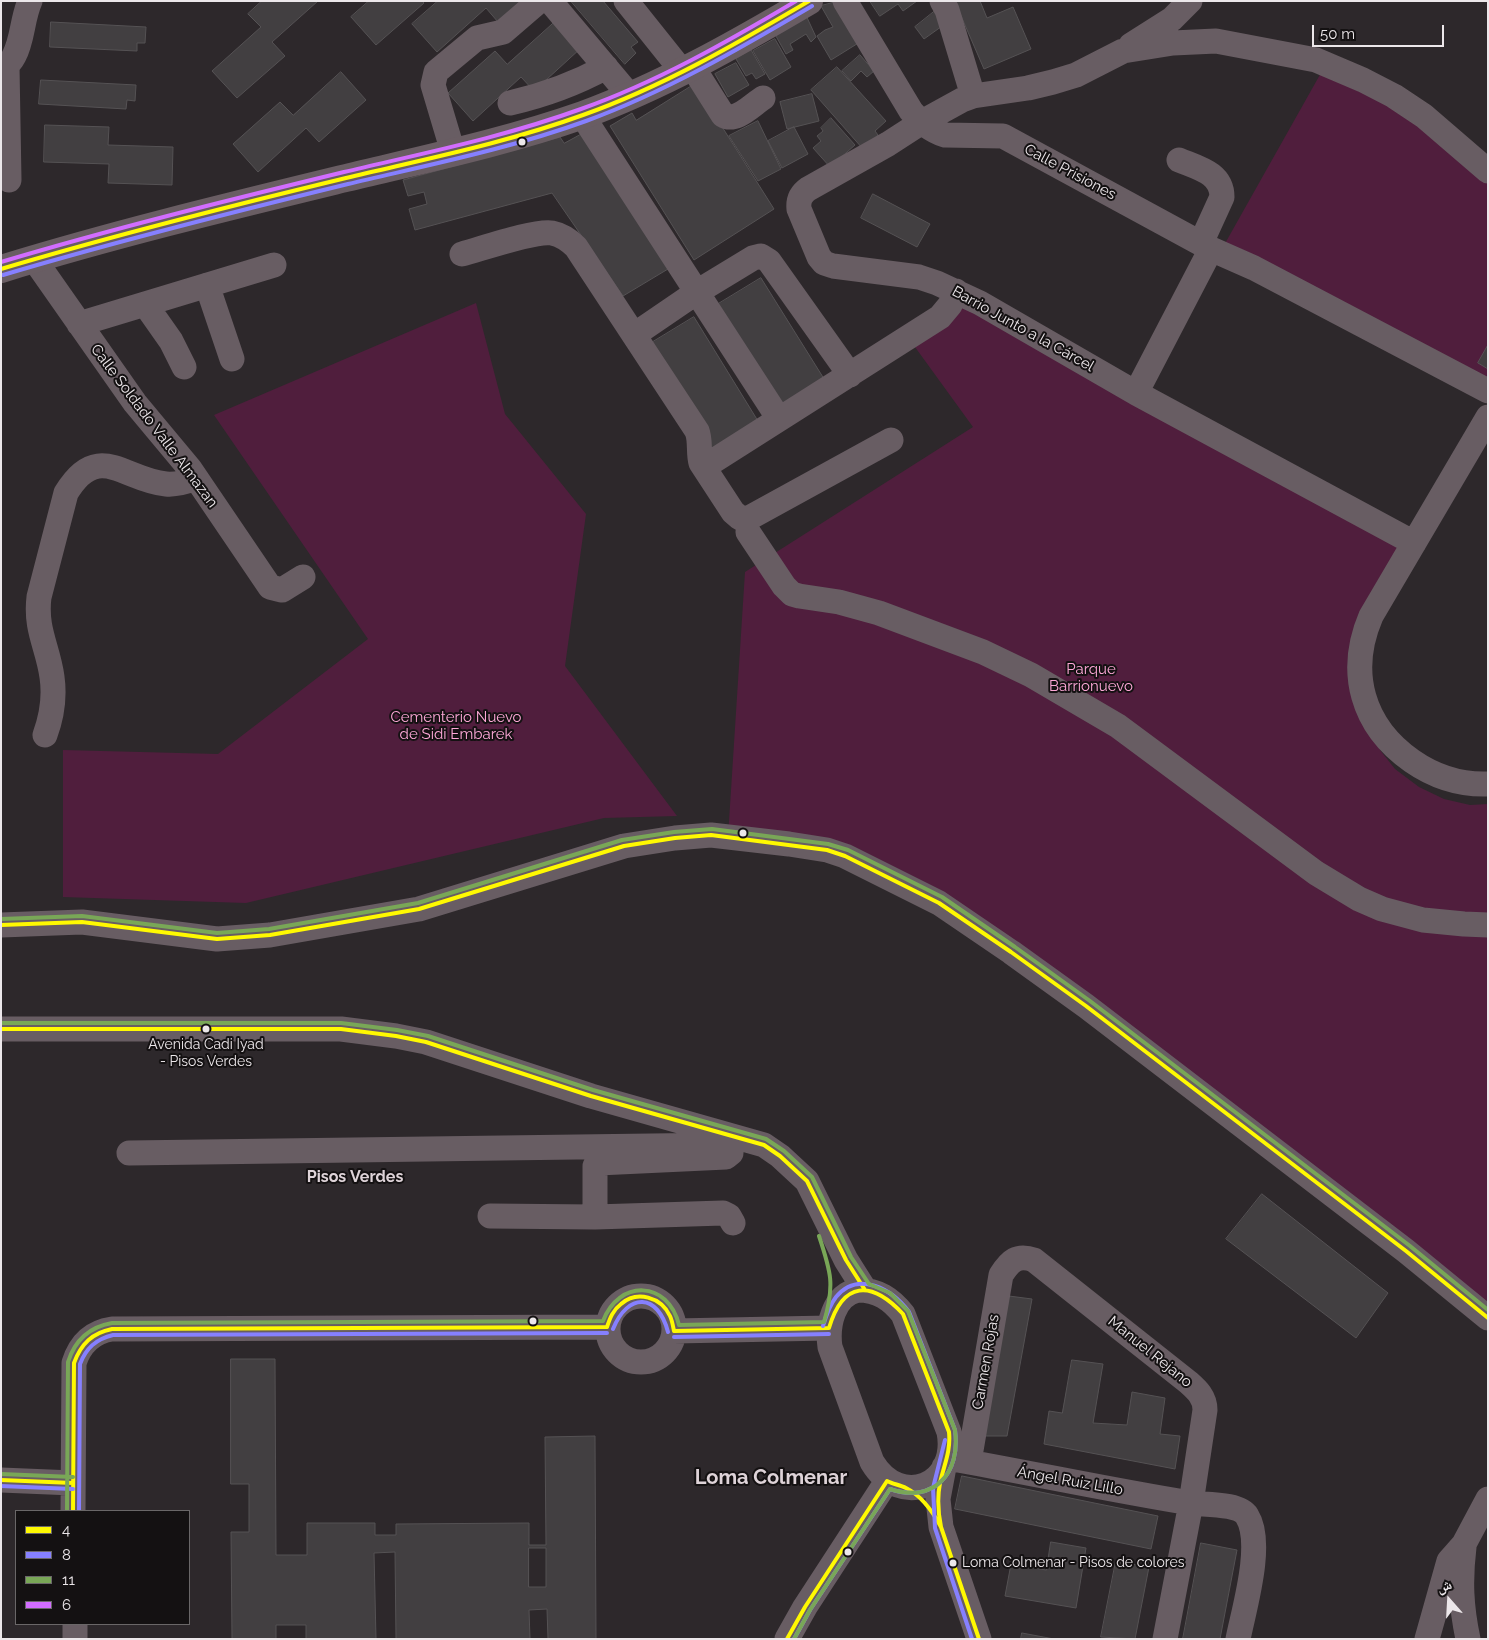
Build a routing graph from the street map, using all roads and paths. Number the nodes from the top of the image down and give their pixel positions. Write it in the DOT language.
graph roads {
  1 [pos="30,1"];
  2 [pos="539,1"];
  3 [pos="550,1"];
  4 [pos="626,1"];
  5 [pos="809,1"];
  6 [pos="845,1"];
  7 [pos="942,1"];
  8 [pos="1190,1"];
  9 [pos="1123,50"];
  10 [pos="606,67"];
  11 [pos="4,69"];
  12 [pos="687,69"];
  13 [pos="630,96"];
  14 [pos="973,96"];
  15 [pos="763,98"];
  16 [pos="510,103"];
  17 [pos="582,115"];
  18 [pos="922,122"];
  19 [pos="453,152"];
  20 [pos="1180,160"];
  21 [pos="1488,171"];
  22 [pos="9,180"];
  23 [pos="1206,246"];
  24 [pos="462,254"];
  25 [pos="34,259"];
  26 [pos="274,265"];
  27 [pos="1,268"];
  28 [pos="207,285"];
  29 [pos="956,291"];
  30 [pos="697,292"];
  31 [pos="145,304"];
  32 [pos="79,324"];
  33 [pos="634,335"];
  34 [pos="232,359"];
  35 [pos="184,367"];
  36 [pos="850,375"];
  37 [pos="1488,391"];
  38 [pos="1136,393"];
  39 [pos="1488,417"];
  40 [pos="779,419"];
  41 [pos="891,440"];
  42 [pos="704,467"];
  43 [pos="196,478"];
  44 [pos="748,532"];
  45 [pos="1414,543"];
  46 [pos="303,577"];
  47 [pos="45,735"];
  48 [pos="1488,784"];
  49 [pos="1488,924"];
  50 [pos="3,926"];
  51 [pos="1,1029"];
  52 [pos="129,1153"];
  53 [pos="807,1182"];
  54 [pos="490,1216"];
  55 [pos="595,1217"];
  56 [pos="733,1223"];
  57 [pos="1008,1264"];
  58 [pos="865,1290"];
  59 [pos="832,1318"];
  60 [pos="1488,1318"];
  61 [pos="607,1327"];
  62 [pos="674,1331"];
  63 [pos="954,1462"];
  64 [pos="1,1480"];
  65 [pos="73,1483"];
  66 [pos="896,1484"];
  67 [pos="1488,1499"];
  68 [pos="1191,1503"];
  69 [pos="73,1510"];
  70 [pos="941,1527"];
  71 [pos="1464,1544"];
  72 [pos="75,1625"];
  73 [pos="75,1639"];
  74 [pos="787,1639"];
  75 [pos="979,1639"];
  76 [pos="1165,1639"];
  77 [pos="1238,1639"];
  78 [pos="1427,1639"];
  79 [pos="1468,1639"];
  1 -- 11 [label="street"];
  2 -- 19 [label="street"];
  3 -- 10 [label="street"];
  4 -- 12 [label="street"];
  5 -- 12 [label="main road"];
  6 -- 18 [label="street"];
  7 -- 14 [label="street"];
  8 -- 9 [label="street"];
  9 -- 14 [label="street"];
  9 -- 21 [label="street"];
  10 -- 13 [label="street"];
  10 -- 16 [label="street"];
  11 -- 22 [label="street"];
  12 -- 13 [label="main road"];
  12 -- 15 [label="street"];
  13 -- 17 [label="main road"];
  14 -- 18 [label="street"];
  17 -- 19 [label="main road"];
  17 -- 30 [label="street"];
  18 -- 23 [label="street, Calle Prisiones"];
  18 -- 29 [label="street, Barrio Junto a la Cárcel"];
  19 -- 25 [label="main road"];
  20 -- 23 [label="street"];
  23 -- 37 [label="street"];
  23 -- 38 [label="street"];
  24 -- 33 [label="street"];
  25 -- 27 [label="main road"];
  25 -- 32 [label="street, Calle Soldado Valle Almazan"];
  26 -- 28 [label="street"];
  28 -- 31 [label="street"];
  28 -- 34 [label="street"];
  29 -- 36 [label="street"];
  29 -- 38 [label="street, Barrio Junto a la Cárcel"];
  30 -- 33 [label="street"];
  30 -- 36 [label="street"];
  30 -- 40 [label="street"];
  31 -- 32 [label="street"];
  31 -- 35 [label="street"];
  32 -- 43 [label="street, Calle Soldado Valle Almazan"];
  33 -- 42 [label="street"];
  36 -- 40 [label="street"];
  38 -- 45 [label="street, Barrio Junto a la Cárcel"];
  39 -- 45 [label="street"];
  40 -- 42 [label="street"];
  41 -- 42 [label="street"];
  43 -- 46 [label="street, Calle Soldado Valle Almazan"];
  43 -- 47 [label="street"];
  44 -- 49 [label="street"];
  45 -- 48 [label="street"];
  50 -- 60 [label="street"];
  51 -- 53 [label="street"];
  52 -- 55 [label="street"];
  53 -- 58 [label="street"];
  53 -- 59 [label="street"];
  54 -- 55 [label="street"];
  55 -- 56 [label="street"];
  57 -- 63 [label="street, Carmen Rojas"];
  57 -- 68 [label="street, Manuel Rejano"];
  58 -- 59 [label="street"];
  58 -- 63 [label="street"];
  59 -- 62 [label="street"];
  59 -- 66 [label="street"];
  61 -- 62 [label="street"];
  61 -- 62 [label="street"];
  61 -- 65 [label="street"];
  63 -- 66 [label="street"];
  63 -- 68 [label="street, Ángel Ruiz Lillo"];
  63 -- 70 [label="street"];
  64 -- 65 [label="street"];
  65 -- 69 [label="street"];
  66 -- 70 [label="street"];
  66 -- 74 [label="street"];
  67 -- 71 [label="street"];
  68 -- 76 [label="street, Manuel Rejano"];
  68 -- 77 [label="street, Ángel Ruiz Lillo"];
  70 -- 75 [label="street"];
  71 -- 78 [label="street"];
  71 -- 79 [label="street"];
  72 -- 73 [label="street"];
}
